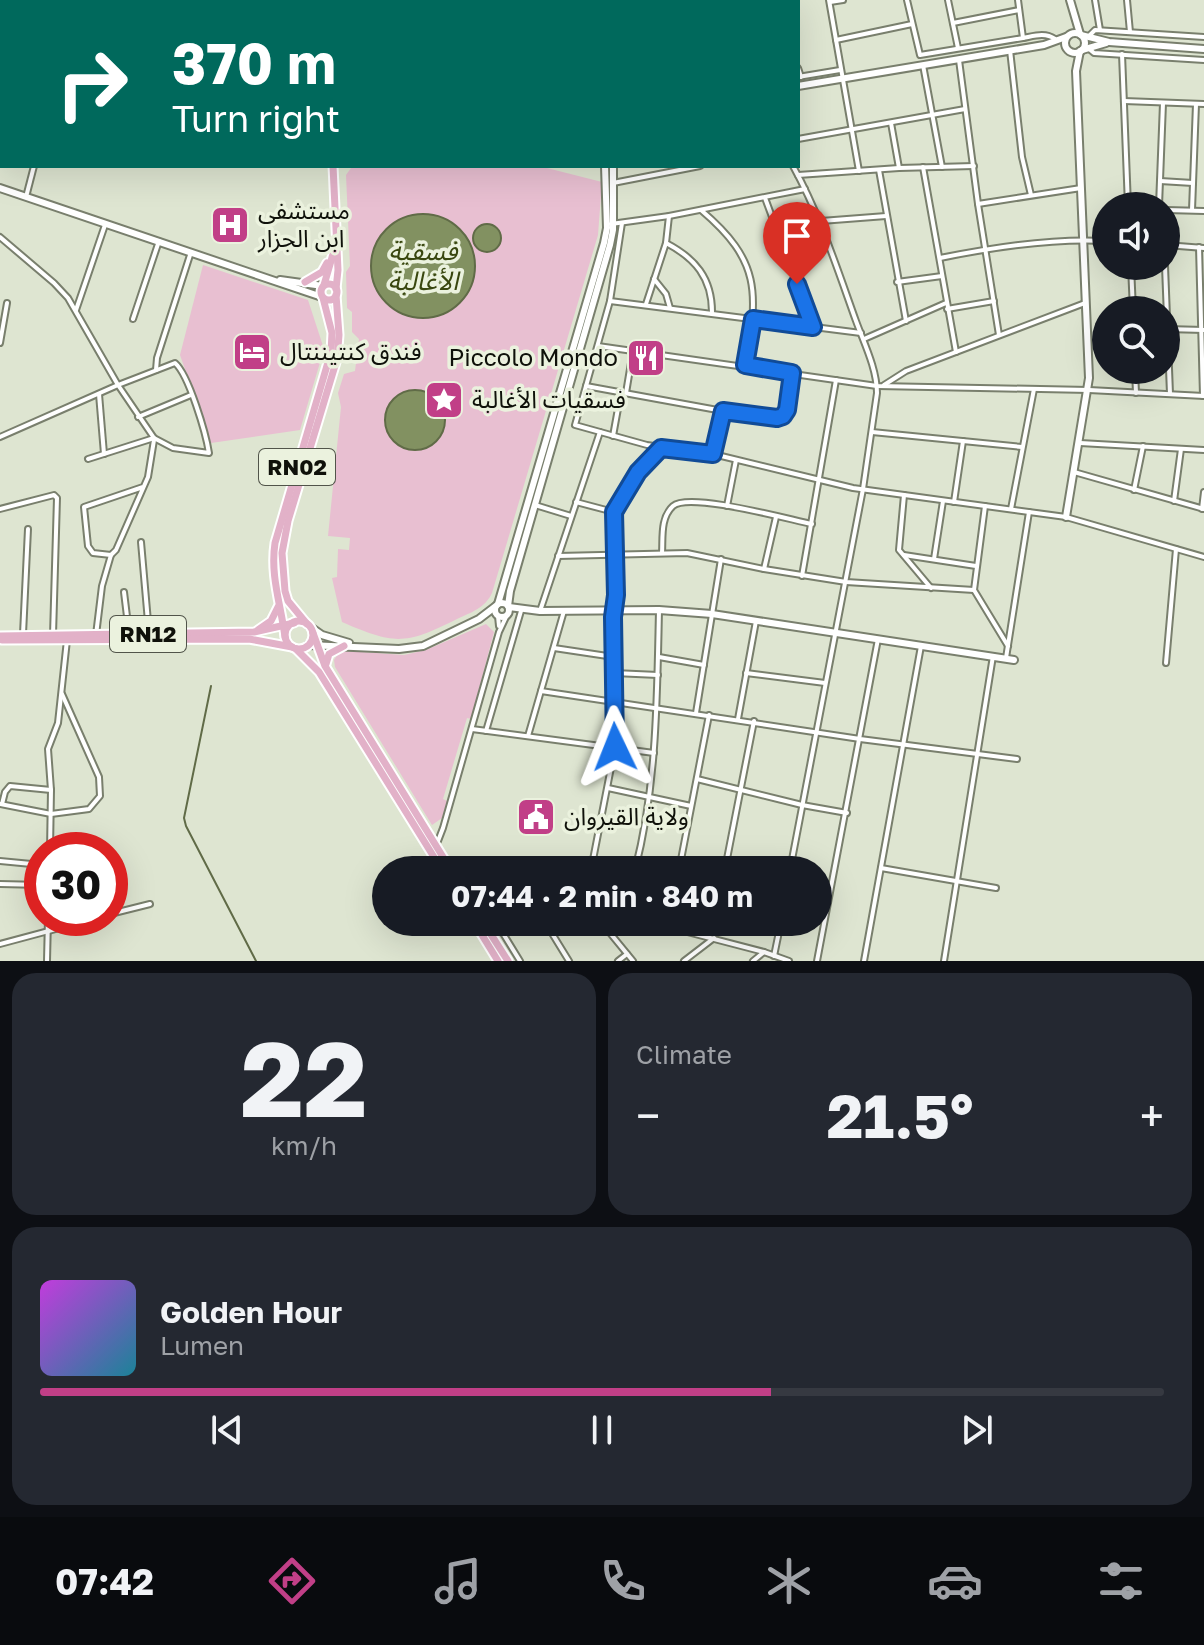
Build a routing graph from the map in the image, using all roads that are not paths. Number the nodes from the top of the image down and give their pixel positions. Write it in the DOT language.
graph roads {
  1 [pos="843,0"];
  2 [pos="907,0"];
  3 [pos="948,0"];
  4 [pos="1018,0"];
  5 [pos="1070,0"];
  6 [pos="1095,0"];
  7 [pos="1127,0"];
  8 [pos="829,1"];
  9 [pos="1019,10"];
  10 [pos="1072,12"];
  11 [pos="953,23"];
  12 [pos="912,24"];
  13 [pos="1100,30"];
  14 [pos="1130,32"];
  15 [pos="1083,35"];
  16 [pos="1067,36"];
  17 [pos="1204,37"];
  18 [pos="1023,38"];
  19 [pos="836,40"];
  20 [pos="1057,41"];
  21 [pos="1109,42"];
  22 [pos="1044,45"];
  23 [pos="958,48"];
  24 [pos="1204,49"];
  25 [pos="1010,50"];
  26 [pos="1083,50"];
  27 [pos="1068,51"];
  28 [pos="1122,54"];
  29 [pos="959,60"];
  30 [pos="1204,60"];
  31 [pos="923,65"];
  32 [pos="840,70"];
  33 [pos="1076,71"];
  34 [pos="800,77"];
  35 [pos="841,78"];
  36 [pos="800,86"];
  37 [pos="1124,101"];
  38 [pos="1163,103"];
  39 [pos="1196,104"];
  40 [pos="1204,104"];
  41 [pos="965,109"];
  42 [pos="932,116"];
  43 [pos="891,123"];
  44 [pos="850,131"];
  45 [pos="800,139"];
  46 [pos="974,166"];
  47 [pos="923,167"];
  48 [pos="942,167"];
  49 [pos="33,168"];
  50 [pos="333,168"];
  51 [pos="605,168"];
  52 [pos="613,168"];
  53 [pos="690,168"];
  54 [pos="794,168"];
  55 [pos="899,168"];
  56 [pos="879,170"];
  57 [pos="859,171"];
  58 [pos="798,175"];
  59 [pos="1160,181"];
  60 [pos="613,183"];
  61 [pos="1193,183"];
  62 [pos="0,188"];
  63 [pos="1081,188"];
  64 [pos="805,189"];
  65 [pos="1127,192"];
  66 [pos="1160,192"];
  67 [pos="1031,195"];
  68 [pos="26,197"];
  69 [pos="765,198"];
  70 [pos="978,204"];
  71 [pos="701,210"];
  72 [pos="1180,210"];
  73 [pos="1192,210"];
  74 [pos="1204,211"];
  75 [pos="669,216"];
  76 [pos="886,216"];
  77 [pos="821,221"];
  78 [pos="105,223"];
  79 [pos="614,224"];
  80 [pos="0,237"];
  81 [pos="1083,240"];
  82 [pos="1092,240"];
  83 [pos="159,241"];
  84 [pos="666,243"];
  85 [pos="335,245"];
  86 [pos="1180,246"];
  87 [pos="1201,248"];
  88 [pos="986,250"];
  89 [pos="191,252"];
  90 [pos="331,258"];
  91 [pos="940,258"];
  92 [pos="942,276"];
  93 [pos="1202,278"];
  94 [pos="273,279"];
  95 [pos="654,279"];
  96 [pos="305,282"];
  97 [pos="897,282"];
  98 [pos="324,286"];
  99 [pos="336,292"];
  100 [pos="322,297"];
  101 [pos="610,301"];
  102 [pos="994,301"];
  103 [pos="7,303"];
  104 [pos="1085,303"];
  105 [pos="646,304"];
  106 [pos="947,306"];
  107 [pos="670,308"];
  108 [pos="76,310"];
  109 [pos="1203,312"];
  110 [pos="712,314"];
  111 [pos="133,319"];
  112 [pos="753,319"];
  113 [pos="906,321"];
  114 [pos="813,327"];
  115 [pos="1180,329"];
  116 [pos="1202,330"];
  117 [pos="999,335"];
  118 [pos="862,336"];
  119 [pos="0,343"];
  120 [pos="598,346"];
  121 [pos="633,351"];
  122 [pos="956,352"];
  123 [pos="1203,362"];
  124 [pos="745,365"];
  125 [pos="156,370"];
  126 [pos="792,373"];
  127 [pos="836,380"];
  128 [pos="1136,384"];
  129 [pos="1170,384"];
  130 [pos="118,385"];
  131 [pos="586,386"];
  132 [pos="877,386"];
  133 [pos="884,386"];
  134 [pos="1034,389"];
  135 [pos="1089,390"];
  136 [pos="623,393"];
  137 [pos="1136,393"];
  138 [pos="99,394"];
  139 [pos="1170,394"];
  140 [pos="191,395"];
  141 [pos="1204,396"];
  142 [pos="723,411"];
  143 [pos="138,417"];
  144 [pos="600,432"];
  145 [pos="872,432"];
  146 [pos="613,436"];
  147 [pos="0,437"];
  148 [pos="154,438"];
  149 [pos="963,441"];
  150 [pos="1080,443"];
  151 [pos="1143,446"];
  152 [pos="1022,447"];
  153 [pos="661,448"];
  154 [pos="1181,449"];
  155 [pos="1204,450"];
  156 [pos="104,454"];
  157 [pos="713,454"];
  158 [pos="88,459"];
  159 [pos="736,460"];
  160 [pos="1074,472"];
  161 [pos="820,481"];
  162 [pos="143,487"];
  163 [pos="863,489"];
  164 [pos="1134,490"];
  165 [pos="1204,492"];
  166 [pos="904,495"];
  167 [pos="943,501"];
  168 [pos="1174,501"];
  169 [pos="576,502"];
  170 [pos="954,502"];
  171 [pos="535,505"];
  172 [pos="727,506"];
  173 [pos="985,506"];
  174 [pos="0,509"];
  175 [pos="1011,509"];
  176 [pos="1203,509"];
  177 [pos="614,512"];
  178 [pos="1029,512"];
  179 [pos="571,516"];
  180 [pos="776,517"];
  181 [pos="1066,517"];
  182 [pos="812,524"];
  183 [pos="28,529"];
  184 [pos="141,542"];
  185 [pos="1176,549"];
  186 [pos="662,553"];
  187 [pos="902,554"];
  188 [pos="111,555"];
  189 [pos="558,556"];
  190 [pos="614,556"];
  191 [pos="1204,557"];
  192 [pos="721,559"];
  193 [pos="934,559"];
  194 [pos="976,566"];
  195 [pos="764,569"];
  196 [pos="802,576"];
  197 [pos="846,582"];
  198 [pos="931,588"];
  199 [pos="974,590"];
  200 [pos="124,592"];
  201 [pos="279,605"];
  202 [pos="497,605"];
  203 [pos="508,610"];
  204 [pos="520,610"];
  205 [pos="659,610"];
  206 [pos="540,611"];
  207 [pos="564,611"];
  208 [pos="614,611"];
  209 [pos="712,614"];
  210 [pos="498,616"];
  211 [pos="479,619"];
  212 [pos="756,621"];
  213 [pos="294,623"];
  214 [pos="284,626"];
  215 [pos="309,628"];
  216 [pos="254,632"];
  217 [pos="499,632"];
  218 [pos="835,633"];
  219 [pos="23,635"];
  220 [pos="53,635"];
  221 [pos="96,635"];
  222 [pos="130,637"];
  223 [pos="149,637"];
  224 [pos="285,637"];
  225 [pos="0,638"];
  226 [pos="878,639"];
  227 [pos="67,640"];
  228 [pos="312,645"];
  229 [pos="344,646"];
  230 [pos="360,646"];
  231 [pos="921,646"];
  232 [pos="1008,646"];
  233 [pos="294,648"];
  234 [pos="554,648"];
  235 [pos="993,656"];
  236 [pos="614,657"];
  237 [pos="658,657"];
  238 [pos="1006,658"];
  239 [pos="1014,660"];
  240 [pos="1166,663"];
  241 [pos="704,665"];
  242 [pos="325,666"];
  243 [pos="614,673"];
  244 [pos="746,673"];
  245 [pos="658,675"];
  246 [pos="825,683"];
  247 [pos="541,691"];
  248 [pos="62,694"];
  249 [pos="613,701"];
  250 [pos="657,707"];
  251 [pos="696,713"];
  252 [pos="709,715"];
  253 [pos="738,719"];
  254 [pos="754,721"];
  255 [pos="472,729"];
  256 [pos="816,730"];
  257 [pos="486,731"];
  258 [pos="528,736"];
  259 [pos="860,739"];
  260 [pos="903,744"];
  261 [pos="615,747"];
  262 [pos="654,753"];
  263 [pos="977,754"];
  264 [pos="1017,759"];
  265 [pos="697,779"];
  266 [pos="607,788"];
  267 [pos="51,790"];
  268 [pos="740,791"];
  269 [pos="650,798"];
  270 [pos="1,804"];
  271 [pos="802,805"];
  272 [pos="691,806"];
  273 [pos="847,813"];
  274 [pos="51,814"];
  275 [pos="50,832"];
  276 [pos="432,846"];
  277 [pos="436,856"];
  278 [pos="440,856"];
  279 [pos="594,856"];
  280 [pos="638,856"];
  281 [pos="682,856"];
  282 [pos="728,856"];
  283 [pos="793,856"];
  284 [pos="0,861"];
  285 [pos="24,863"];
  286 [pos="881,868"];
  287 [pos="957,881"];
  288 [pos="0,884"];
  289 [pos="24,885"];
  290 [pos="996,888"];
  291 [pos="150,904"];
  292 [pos="128,910"];
  293 [pos="31,936"];
  294 [pos="47,936"];
  295 [pos="483,936"];
  296 [pos="492,936"];
  297 [pos="505,936"];
  298 [pos="554,936"];
  299 [pos="612,936"];
  300 [pos="707,936"];
  301 [pos="778,936"];
  302 [pos="714,938"];
  303 [pos="0,944"];
  304 [pos="764,952"];
  305 [pos="627,954"];
  306 [pos="774,956"];
  307 [pos="47,961"];
  308 [pos="498,961"];
  309 [pos="508,961"];
  310 [pos="520,961"];
  311 [pos="569,961"];
  312 [pos="618,961"];
  313 [pos="633,961"];
  314 [pos="684,961"];
  315 [pos="753,961"];
  316 [pos="789,961"];
  317 [pos="817,961"];
  318 [pos="864,961"];
  319 [pos="944,961"];
  1 -- 8 [label="street"];
  2 -- 12 [label="street"];
  3 -- 11 [label="street"];
  4 -- 9 [label="street"];
  5 -- 10 [label="street"];
  6 -- 13 [label="street"];
  7 -- 14 [label="street"];
  8 -- 19 [label="street"];
  9 -- 11 [label="street"];
  9 -- 18 [label="street"];
  10 -- 15 [label="street"];
  10 -- 16 [label="street"];
  11 -- 23 [label="street"];
  12 -- 19 [label="street"];
  12 -- 23 [label="street"];
  13 -- 14 [label="street"];
  13 -- 15 [label="street"];
  14 -- 17 [label="street"];
  15 -- 16 [label="street"];
  15 -- 21 [label="street"];
  15 -- 26 [label="street"];
  16 -- 20 [label="street"];
  16 -- 27 [label="street"];
  18 -- 20 [label="street"];
  18 -- 23 [label="street"];
  19 -- 32 [label="street"];
  20 -- 22 [label="street"];
  21 -- 24 [label="street"];
  21 -- 26 [label="street"];
  22 -- 25 [label="street"];
  22 -- 27 [label="street"];
  25 -- 29 [label="street"];
  25 -- 67 [label="street"];
  26 -- 27 [label="street"];
  26 -- 28 [label="street"];
  26 -- 33 [label="street"];
  27 -- 33 [label="street"];
  28 -- 30 [label="street"];
  28 -- 37 [label="street"];
  29 -- 31 [label="street"];
  29 -- 41 [label="street"];
  31 -- 35 [label="street"];
  31 -- 42 [label="street"];
  32 -- 34 [label="street"];
  32 -- 35 [label="street"];
  33 -- 63 [label="street"];
  35 -- 36 [label="street"];
  35 -- 44 [label="street"];
  37 -- 38 [label="street"];
  37 -- 65 [label="street"];
  38 -- 39 [label="street"];
  38 -- 59 [label="street"];
  39 -- 40 [label="street"];
  39 -- 61 [label="street"];
  41 -- 42 [label="street"];
  41 -- 46 [label="street"];
  42 -- 43 [label="street"];
  42 -- 48 [label="street"];
  43 -- 44 [label="street"];
  43 -- 55 [label="street"];
  44 -- 45 [label="street"];
  44 -- 57 [label="street"];
  46 -- 48 [label="street"];
  46 -- 70 [label="street"];
  47 -- 48 [label="street"];
  47 -- 55 [label="street"];
  47 -- 91 [label="street"];
  49 -- 68 [label="street"];
  50 -- 85 [label="main road"];
  51 -- 79 [label="street"];
  52 -- 60 [label="street"];
  53 -- 60 [label="street"];
  54 -- 58 [label="street"];
  55 -- 56 [label="street"];
  56 -- 57 [label="street"];
  56 -- 76 [label="street"];
  57 -- 58 [label="street"];
  58 -- 64 [label="street"];
  59 -- 61 [label="street"];
  59 -- 66 [label="street"];
  60 -- 79 [label="street"];
  61 -- 73 [label="street"];
  62 -- 68 [label="street"];
  63 -- 67 [label="street"];
  63 -- 81 [label="street"];
  64 -- 69 [label="street"];
  64 -- 77 [label="street"];
  67 -- 70 [label="street"];
  68 -- 78 [label="street"];
  69 -- 71 [label="street"];
  69 -- 114 [label="street"];
  70 -- 88 [label="street"];
  71 -- 75 [label="street"];
  71 -- 112 [label="street"];
  72 -- 73 [label="street"];
  73 -- 74 [label="street"];
  75 -- 79 [label="street"];
  75 -- 84 [label="street"];
  76 -- 77 [label="street"];
  76 -- 97 [label="street"];
  77 -- 118 [label="street"];
  78 -- 83 [label="street"];
  78 -- 108 [label="street"];
  79 -- 101 [label="street"];
  79 -- 171 [label="street"];
  79 -- 202 [label="street"];
  80 -- 108 [label="street"];
  81 -- 82 [label="street"];
  81 -- 88 [label="street"];
  81 -- 104 [label="street"];
  83 -- 89 [label="street"];
  83 -- 111 [label="street"];
  84 -- 95 [label="street"];
  84 -- 110 [label="street"];
  85 -- 90 [label="main road"];
  85 -- 99 [label="main road"];
  86 -- 87 [label="street"];
  87 -- 93 [label="street"];
  88 -- 91 [label="street"];
  88 -- 102 [label="street"];
  89 -- 94 [label="street"];
  89 -- 125 [label="street"];
  90 -- 96 [label="main road"];
  90 -- 98 [label="main road"];
  91 -- 92 [label="street"];
  92 -- 97 [label="street"];
  92 -- 106 [label="street"];
  93 -- 109 [label="street"];
  94 -- 96 [label="street"];
  94 -- 100 [label="street"];
  95 -- 105 [label="street"];
  95 -- 107 [label="street"];
  96 -- 98 [label="street"];
  97 -- 113 [label="street"];
  98 -- 99 [label="main road"];
  98 -- 100 [label="main road"];
  99 -- 100 [label="main road"];
  99 -- 215 [label="main road, RN02"];
  100 -- 201 [label="main road, RN02"];
  101 -- 105 [label="street"];
  101 -- 120 [label="street"];
  102 -- 106 [label="street"];
  102 -- 117 [label="street"];
  103 -- 119 [label="street"];
  104 -- 117 [label="street"];
  104 -- 135 [label="street"];
  105 -- 107 [label="street"];
  106 -- 113 [label="street"];
  106 -- 122 [label="street"];
  107 -- 110 [label="street"];
  108 -- 130 [label="street"];
  109 -- 116 [label="street"];
  110 -- 112 [label="street"];
  112 -- 114 [label="street"];
  112 -- 124 [label="street"];
  113 -- 118 [label="street"];
  114 -- 118 [label="street"];
  115 -- 116 [label="street"];
  116 -- 123 [label="street"];
  117 -- 122 [label="street"];
  118 -- 132 [label="street"];
  120 -- 121 [label="street"];
  120 -- 131 [label="street"];
  121 -- 124 [label="street"];
  121 -- 136 [label="street"];
  122 -- 133 [label="street"];
  123 -- 141 [label="street"];
  124 -- 126 [label="street"];
  125 -- 130 [label="street"];
  125 -- 140 [label="street"];
  126 -- 127 [label="street"];
  126 -- 142 [label="street"];
  127 -- 132 [label="street"];
  127 -- 161 [label="street"];
  128 -- 137 [label="street"];
  129 -- 139 [label="street"];
  130 -- 138 [label="street"];
  130 -- 143 [label="street"];
  131 -- 136 [label="street"];
  131 -- 144 [label="street"];
  132 -- 133 [label="street"];
  132 -- 145 [label="street"];
  133 -- 134 [label="street"];
  134 -- 135 [label="street"];
  134 -- 152 [label="street"];
  135 -- 137 [label="street"];
  135 -- 150 [label="street"];
  136 -- 142 [label="street"];
  136 -- 146 [label="street"];
  137 -- 139 [label="street"];
  138 -- 147 [label="street"];
  138 -- 156 [label="street"];
  139 -- 141 [label="street"];
  140 -- 143 [label="street"];
  140 -- 148 [label="street"];
  142 -- 157 [label="street"];
  143 -- 148 [label="street"];
  144 -- 146 [label="street"];
  144 -- 169 [label="street"];
  145 -- 149 [label="street"];
  145 -- 163 [label="street"];
  146 -- 153 [label="street"];
  148 -- 156 [label="street"];
  148 -- 162 [label="street"];
  149 -- 152 [label="street"];
  149 -- 170 [label="street"];
  150 -- 151 [label="street"];
  150 -- 160 [label="street"];
  151 -- 154 [label="street"];
  151 -- 164 [label="street"];
  152 -- 175 [label="street"];
  153 -- 157 [label="street"];
  153 -- 177 [label="street"];
  154 -- 155 [label="street"];
  154 -- 168 [label="street"];
  156 -- 158 [label="street"];
  157 -- 159 [label="street"];
  159 -- 161 [label="street"];
  159 -- 172 [label="street"];
  160 -- 164 [label="street"];
  160 -- 181 [label="street"];
  161 -- 163 [label="street"];
  161 -- 182 [label="street"];
  162 -- 188 [label="street"];
  162 -- 188 [label="street"];
  163 -- 166 [label="street"];
  163 -- 197 [label="street"];
  164 -- 168 [label="street"];
  165 -- 176 [label="street"];
  166 -- 167 [label="street"];
  166 -- 187 [label="street"];
  167 -- 170 [label="street"];
  167 -- 193 [label="street"];
  168 -- 176 [label="street"];
  169 -- 177 [label="street"];
  169 -- 179 [label="street"];
  170 -- 173 [label="street"];
  171 -- 179 [label="street"];
  171 -- 203 [label="street"];
  172 -- 180 [label="street"];
  172 -- 186 [label="street"];
  173 -- 175 [label="street"];
  173 -- 194 [label="street"];
  174 -- 220 [label="street"];
  175 -- 178 [label="street"];
  177 -- 190 [label="street"];
  178 -- 181 [label="street"];
  178 -- 232 [label="street"];
  179 -- 189 [label="street"];
  180 -- 182 [label="street"];
  180 -- 195 [label="street"];
  181 -- 185 [label="street"];
  182 -- 196 [label="street"];
  183 -- 219 [label="street"];
  184 -- 223 [label="street"];
  185 -- 191 [label="street"];
  185 -- 240 [label="street"];
  186 -- 190 [label="street"];
  186 -- 192 [label="street"];
  187 -- 193 [label="street"];
  187 -- 198 [label="street"];
  188 -- 221 [label="street"];
  189 -- 190 [label="street"];
  189 -- 206 [label="street"];
  190 -- 208 [label="street"];
  192 -- 195 [label="street"];
  192 -- 209 [label="street"];
  193 -- 194 [label="street"];
  194 -- 199 [label="street"];
  195 -- 196 [label="street"];
  196 -- 197 [label="street"];
  197 -- 198 [label="street"];
  197 -- 218 [label="street"];
  198 -- 199 [label="street"];
  199 -- 232 [label="street"];
  200 -- 222 [label="street"];
  201 -- 214 [label="main road, RN02"];
  201 -- 216 [label="main road"];
  202 -- 203 [label="street"];
  202 -- 210 [label="street"];
  202 -- 211 [label="street"];
  203 -- 204 [label="street"];
  203 -- 210 [label="street"];
  203 -- 217 [label="street"];
  204 -- 206 [label="street"];
  204 -- 257 [label="street"];
  205 -- 208 [label="street"];
  205 -- 209 [label="street"];
  205 -- 237 [label="street"];
  206 -- 207 [label="street"];
  207 -- 208 [label="street"];
  207 -- 234 [label="street"];
  208 -- 236 [label="street"];
  209 -- 212 [label="street"];
  209 -- 241 [label="street"];
  210 -- 211 [label="street"];
  210 -- 217 [label="street"];
  211 -- 230 [label="street"];
  212 -- 218 [label="street"];
  212 -- 244 [label="street"];
  213 -- 214 [label="main road, RN12"];
  213 -- 215 [label="main road, RN12"];
  213 -- 224 [label="main road"];
  214 -- 216 [label="main road, RN12"];
  214 -- 224 [label="main road, RN02"];
  215 -- 228 [label="main road"];
  215 -- 230 [label="street"];
  216 -- 223 [label="main road, RN12"];
  217 -- 255 [label="street"];
  218 -- 226 [label="street"];
  218 -- 246 [label="street"];
  219 -- 220 [label="main road, RN12"];
  219 -- 225 [label="main road, RN12"];
  220 -- 221 [label="main road, RN12"];
  221 -- 222 [label="main road, RN12"];
  222 -- 223 [label="main road, RN12"];
  222 -- 227 [label="main road, RN12"];
  223 -- 233 [label="main road, RN12"];
  224 -- 233 [label="main road"];
  225 -- 227 [label="main road, RN12"];
  226 -- 231 [label="street"];
  226 -- 259 [label="street"];
  227 -- 248 [label="street"];
  228 -- 229 [label="street"];
  228 -- 233 [label="main road, RN12"];
  228 -- 242 [label="main road"];
  229 -- 230 [label="street"];
  229 -- 242 [label="main road"];
  231 -- 235 [label="street"];
  231 -- 260 [label="street"];
  232 -- 238 [label="street"];
  233 -- 276 [label="main road"];
  234 -- 236 [label="street"];
  234 -- 247 [label="street"];
  235 -- 238 [label="street"];
  235 -- 263 [label="street"];
  236 -- 243 [label="street"];
  237 -- 241 [label="street"];
  237 -- 245 [label="street"];
  238 -- 239 [label="street"];
  241 -- 251 [label="street"];
  242 -- 276 [label="main road"];
  243 -- 245 [label="street"];
  243 -- 249 [label="street"];
  244 -- 246 [label="street"];
  244 -- 253 [label="street"];
  245 -- 250 [label="street"];
  246 -- 256 [label="street"];
  247 -- 249 [label="street"];
  247 -- 258 [label="street"];
  248 -- 267 [label="street"];
  248 -- 274 [label="street"];
  249 -- 250 [label="street"];
  249 -- 261 [label="street"];
  250 -- 251 [label="street"];
  250 -- 262 [label="street"];
  251 -- 252 [label="street"];
  252 -- 253 [label="street"];
  252 -- 265 [label="street"];
  253 -- 254 [label="street"];
  254 -- 256 [label="street"];
  254 -- 268 [label="street"];
  255 -- 257 [label="street"];
  255 -- 276 [label="street"];
  256 -- 259 [label="street"];
  256 -- 271 [label="street"];
  257 -- 258 [label="street"];
  258 -- 261 [label="street"];
  259 -- 260 [label="street"];
  259 -- 273 [label="street"];
  260 -- 263 [label="street"];
  260 -- 286 [label="street"];
  261 -- 262 [label="street"];
  261 -- 266 [label="street"];
  262 -- 269 [label="street"];
  263 -- 264 [label="street"];
  263 -- 287 [label="street"];
  265 -- 268 [label="street"];
  265 -- 272 [label="street"];
  266 -- 269 [label="street"];
  266 -- 279 [label="street"];
  267 -- 270 [label="street"];
  267 -- 274 [label="street"];
  268 -- 271 [label="street"];
  268 -- 282 [label="street"];
  269 -- 272 [label="street"];
  269 -- 280 [label="street"];
  270 -- 274 [label="street"];
  271 -- 273 [label="street"];
  271 -- 283 [label="street"];
  272 -- 281 [label="street"];
  273 -- 317 [label="street"];
  274 -- 275 [label="street"];
  276 -- 277 [label="main road"];
  276 -- 278 [label="main road"];
  284 -- 285 [label="street"];
  286 -- 287 [label="street"];
  286 -- 318 [label="street"];
  287 -- 290 [label="street"];
  287 -- 319 [label="street"];
  288 -- 289 [label="street"];
  291 -- 292 [label="street"];
  293 -- 303 [label="street"];
  294 -- 307 [label="street"];
  295 -- 308 [label="main road"];
  296 -- 309 [label="main road"];
  297 -- 310 [label="street"];
  298 -- 311 [label="street"];
  299 -- 305 [label="street"];
  300 -- 302 [label="street"];
  301 -- 306 [label="street"];
  302 -- 304 [label="street"];
  302 -- 314 [label="street"];
  304 -- 306 [label="street"];
  304 -- 315 [label="street"];
  305 -- 312 [label="street"];
  305 -- 313 [label="street"];
  306 -- 316 [label="street"];
}
